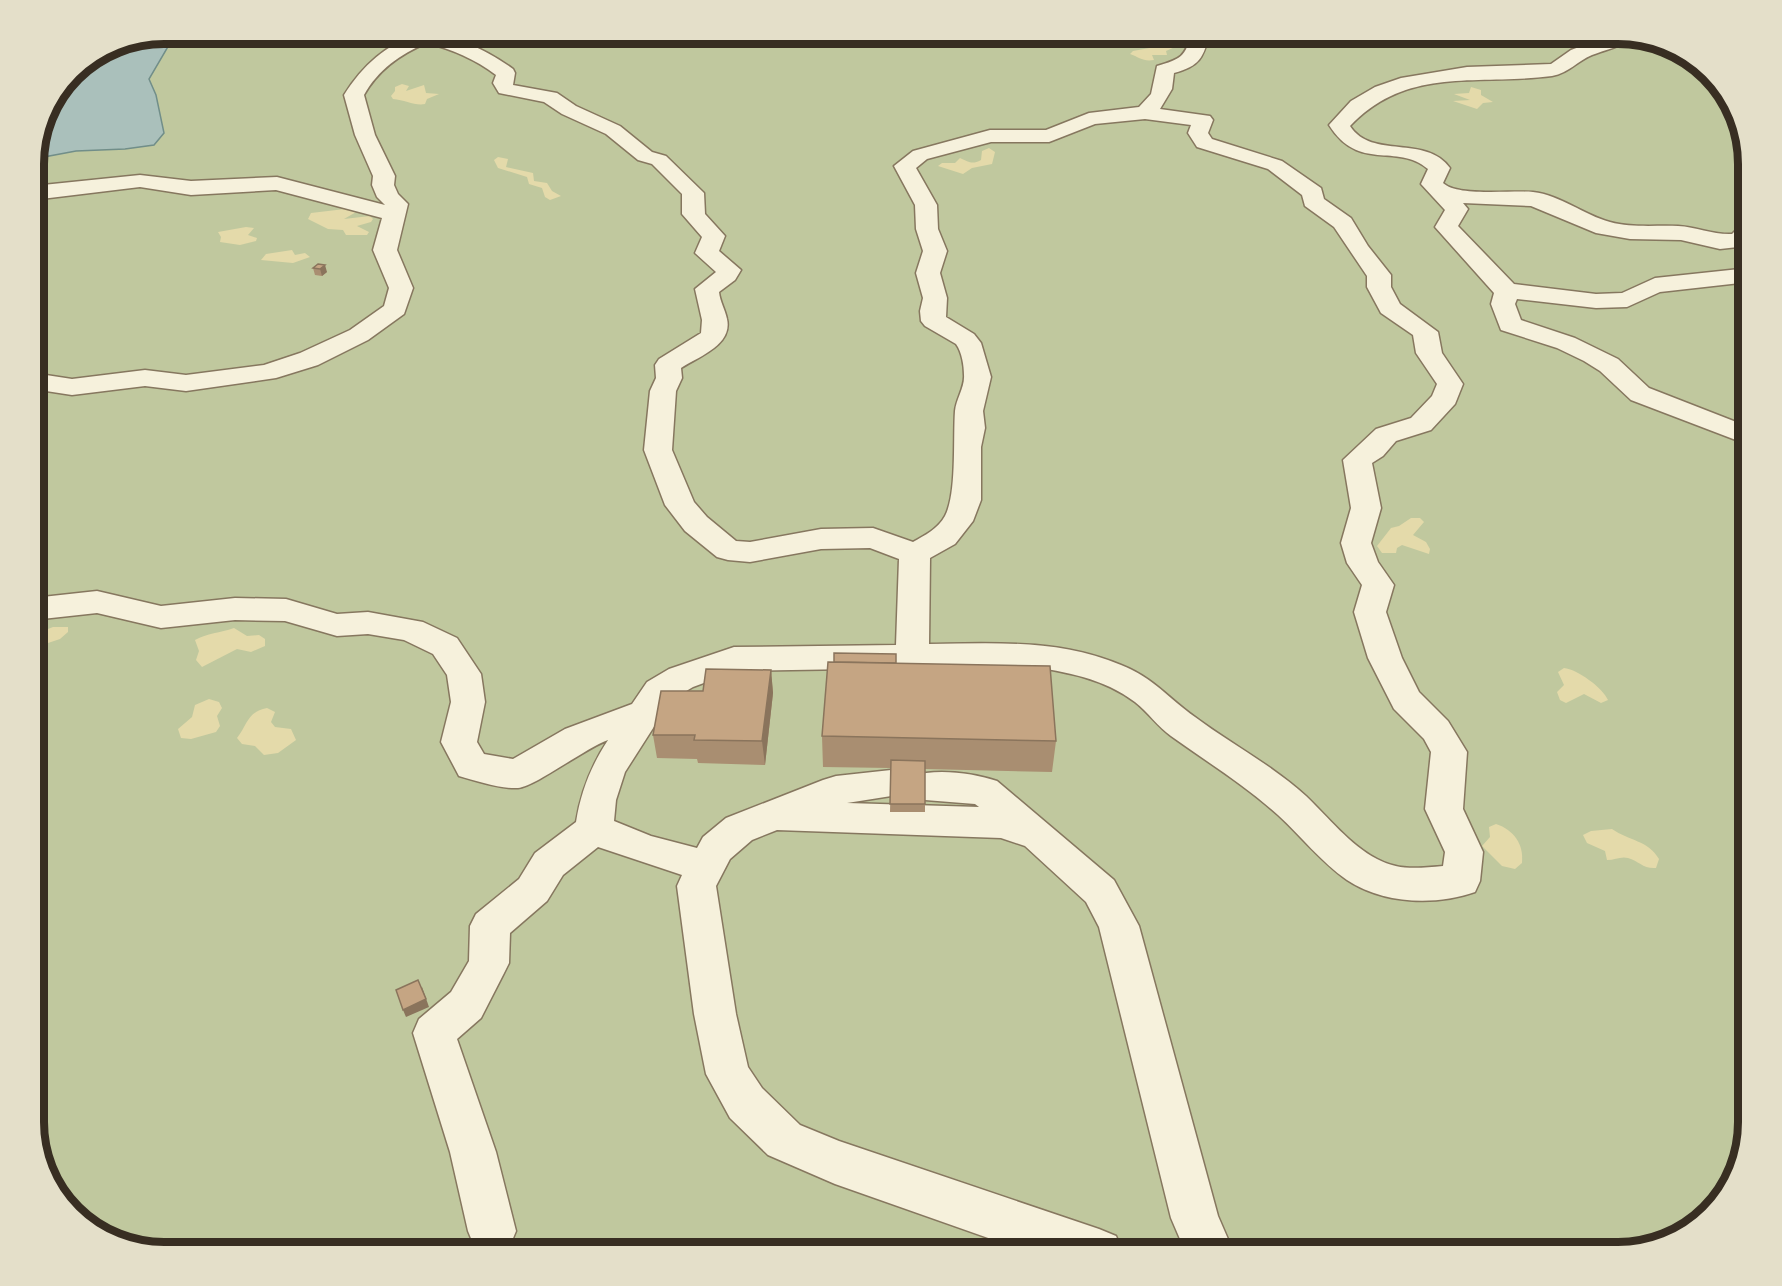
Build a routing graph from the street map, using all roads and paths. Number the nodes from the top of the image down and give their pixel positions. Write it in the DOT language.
graph roads {
  1 [pos="410,44"];
  2 [pos="450,44"];
  3 [pos="1198,44"];
  4 [pos="1605,44"];
  5 [pos="1145,112"];
  6 [pos="1440,192"];
  7 [pos="44,193"];
  8 [pos="392,214"];
  9 [pos="1738,241"];
  10 [pos="1738,277"];
  11 [pos="1507,291"];
  12 [pos="44,383"];
  13 [pos="1738,433"];
  14 [pos="915,554"];
  15 [pos="44,608"];
  16 [pos="912,656"];
  17 [pos="647,712"];
  18 [pos="775,815"];
  19 [pos="594,829"];
  20 [pos="1038,835"];
  21 [pos="705,866"];
  22 [pos="492,1231"];
  23 [pos="1070,1243"];
  24 [pos="1206,1243"];
  1 -- 8 [label="lane"];
  2 -- 14 [label="lane"];
  3 -- 5 [label="lane"];
  4 -- 6 [label="lane"];
  5 -- 14 [label="lane"];
  5 -- 16 [label="lane"];
  6 -- 9 [label="lane"];
  6 -- 11 [label="lane"];
  7 -- 8 [label="lane"];
  8 -- 12 [label="lane"];
  10 -- 11 [label="lane"];
  11 -- 13 [label="lane"];
  14 -- 16 [label="lane"];
  15 -- 17 [label="lane"];
  16 -- 17 [label="lane"];
  17 -- 19 [label="lane"];
  18 -- 20 [label="lane"];
  18 -- 20 [label="lane"];
  18 -- 21 [label="lane"];
  19 -- 21 [label="lane"];
  19 -- 22 [label="lane"];
  20 -- 24 [label="lane"];
  21 -- 23 [label="lane"];
}
